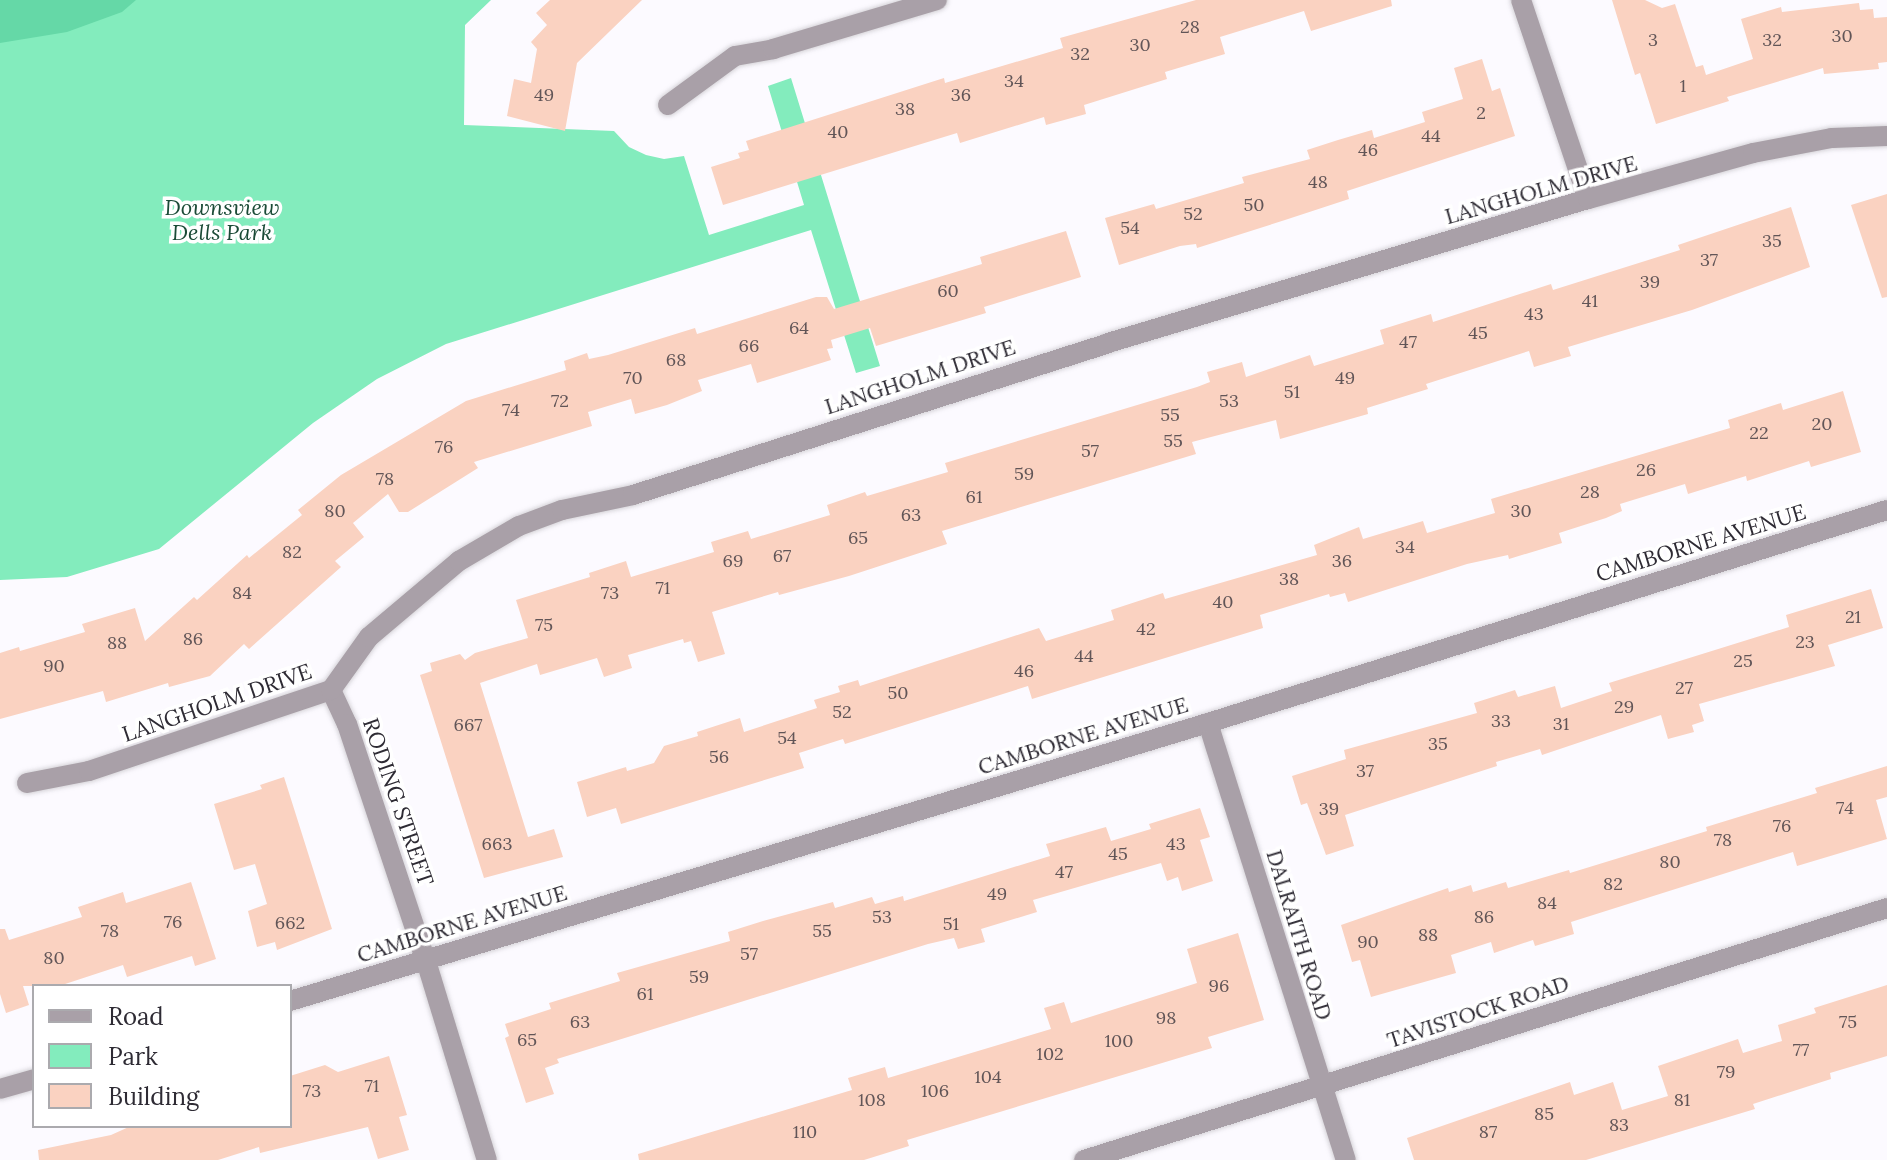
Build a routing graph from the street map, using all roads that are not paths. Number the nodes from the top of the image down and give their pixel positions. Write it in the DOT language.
graph roads {
  1 [pos="937,0"];
  2 [pos="1521,0"];
  3 [pos="668,105"];
  4 [pos="1887,136"];
  5 [pos="1588,199"];
  6 [pos="1887,510"];
  7 [pos="331,690"];
  8 [pos="1208,723"];
  9 [pos="27,783"];
  10 [pos="1887,908"];
  11 [pos="426,961"];
  12 [pos="292,1000"];
  13 [pos="32,1080"];
  14 [pos="1321,1087"];
  15 [pos="0,1089"];
  16 [pos="487,1160"];
  17 [pos="1084,1160"];
  18 [pos="1346,1160"];
  1 -- 3 [label="street"];
  2 -- 5 [label="street"];
  4 -- 5 [label="street, LANGHOLM DRIVE"];
  5 -- 7 [label="street, LANGHOLM DRIVE"];
  6 -- 8 [label="street, CAMBORNE AVENUE"];
  7 -- 9 [label="street, LANGHOLM DRIVE"];
  7 -- 11 [label="street, RODING STREET"];
  8 -- 11 [label="street, CAMBORNE AVENUE"];
  8 -- 14 [label="street, DALRAITH ROAD"];
  10 -- 14 [label="street, TAVISTOCK ROAD"];
  11 -- 12 [label="street, CAMBORNE AVENUE"];
  11 -- 16 [label="street, RODING STREET"];
  13 -- 15 [label="street"];
  14 -- 17 [label="street, TAVISTOCK ROAD"];
  14 -- 18 [label="street, DALRAITH ROAD"];
}
